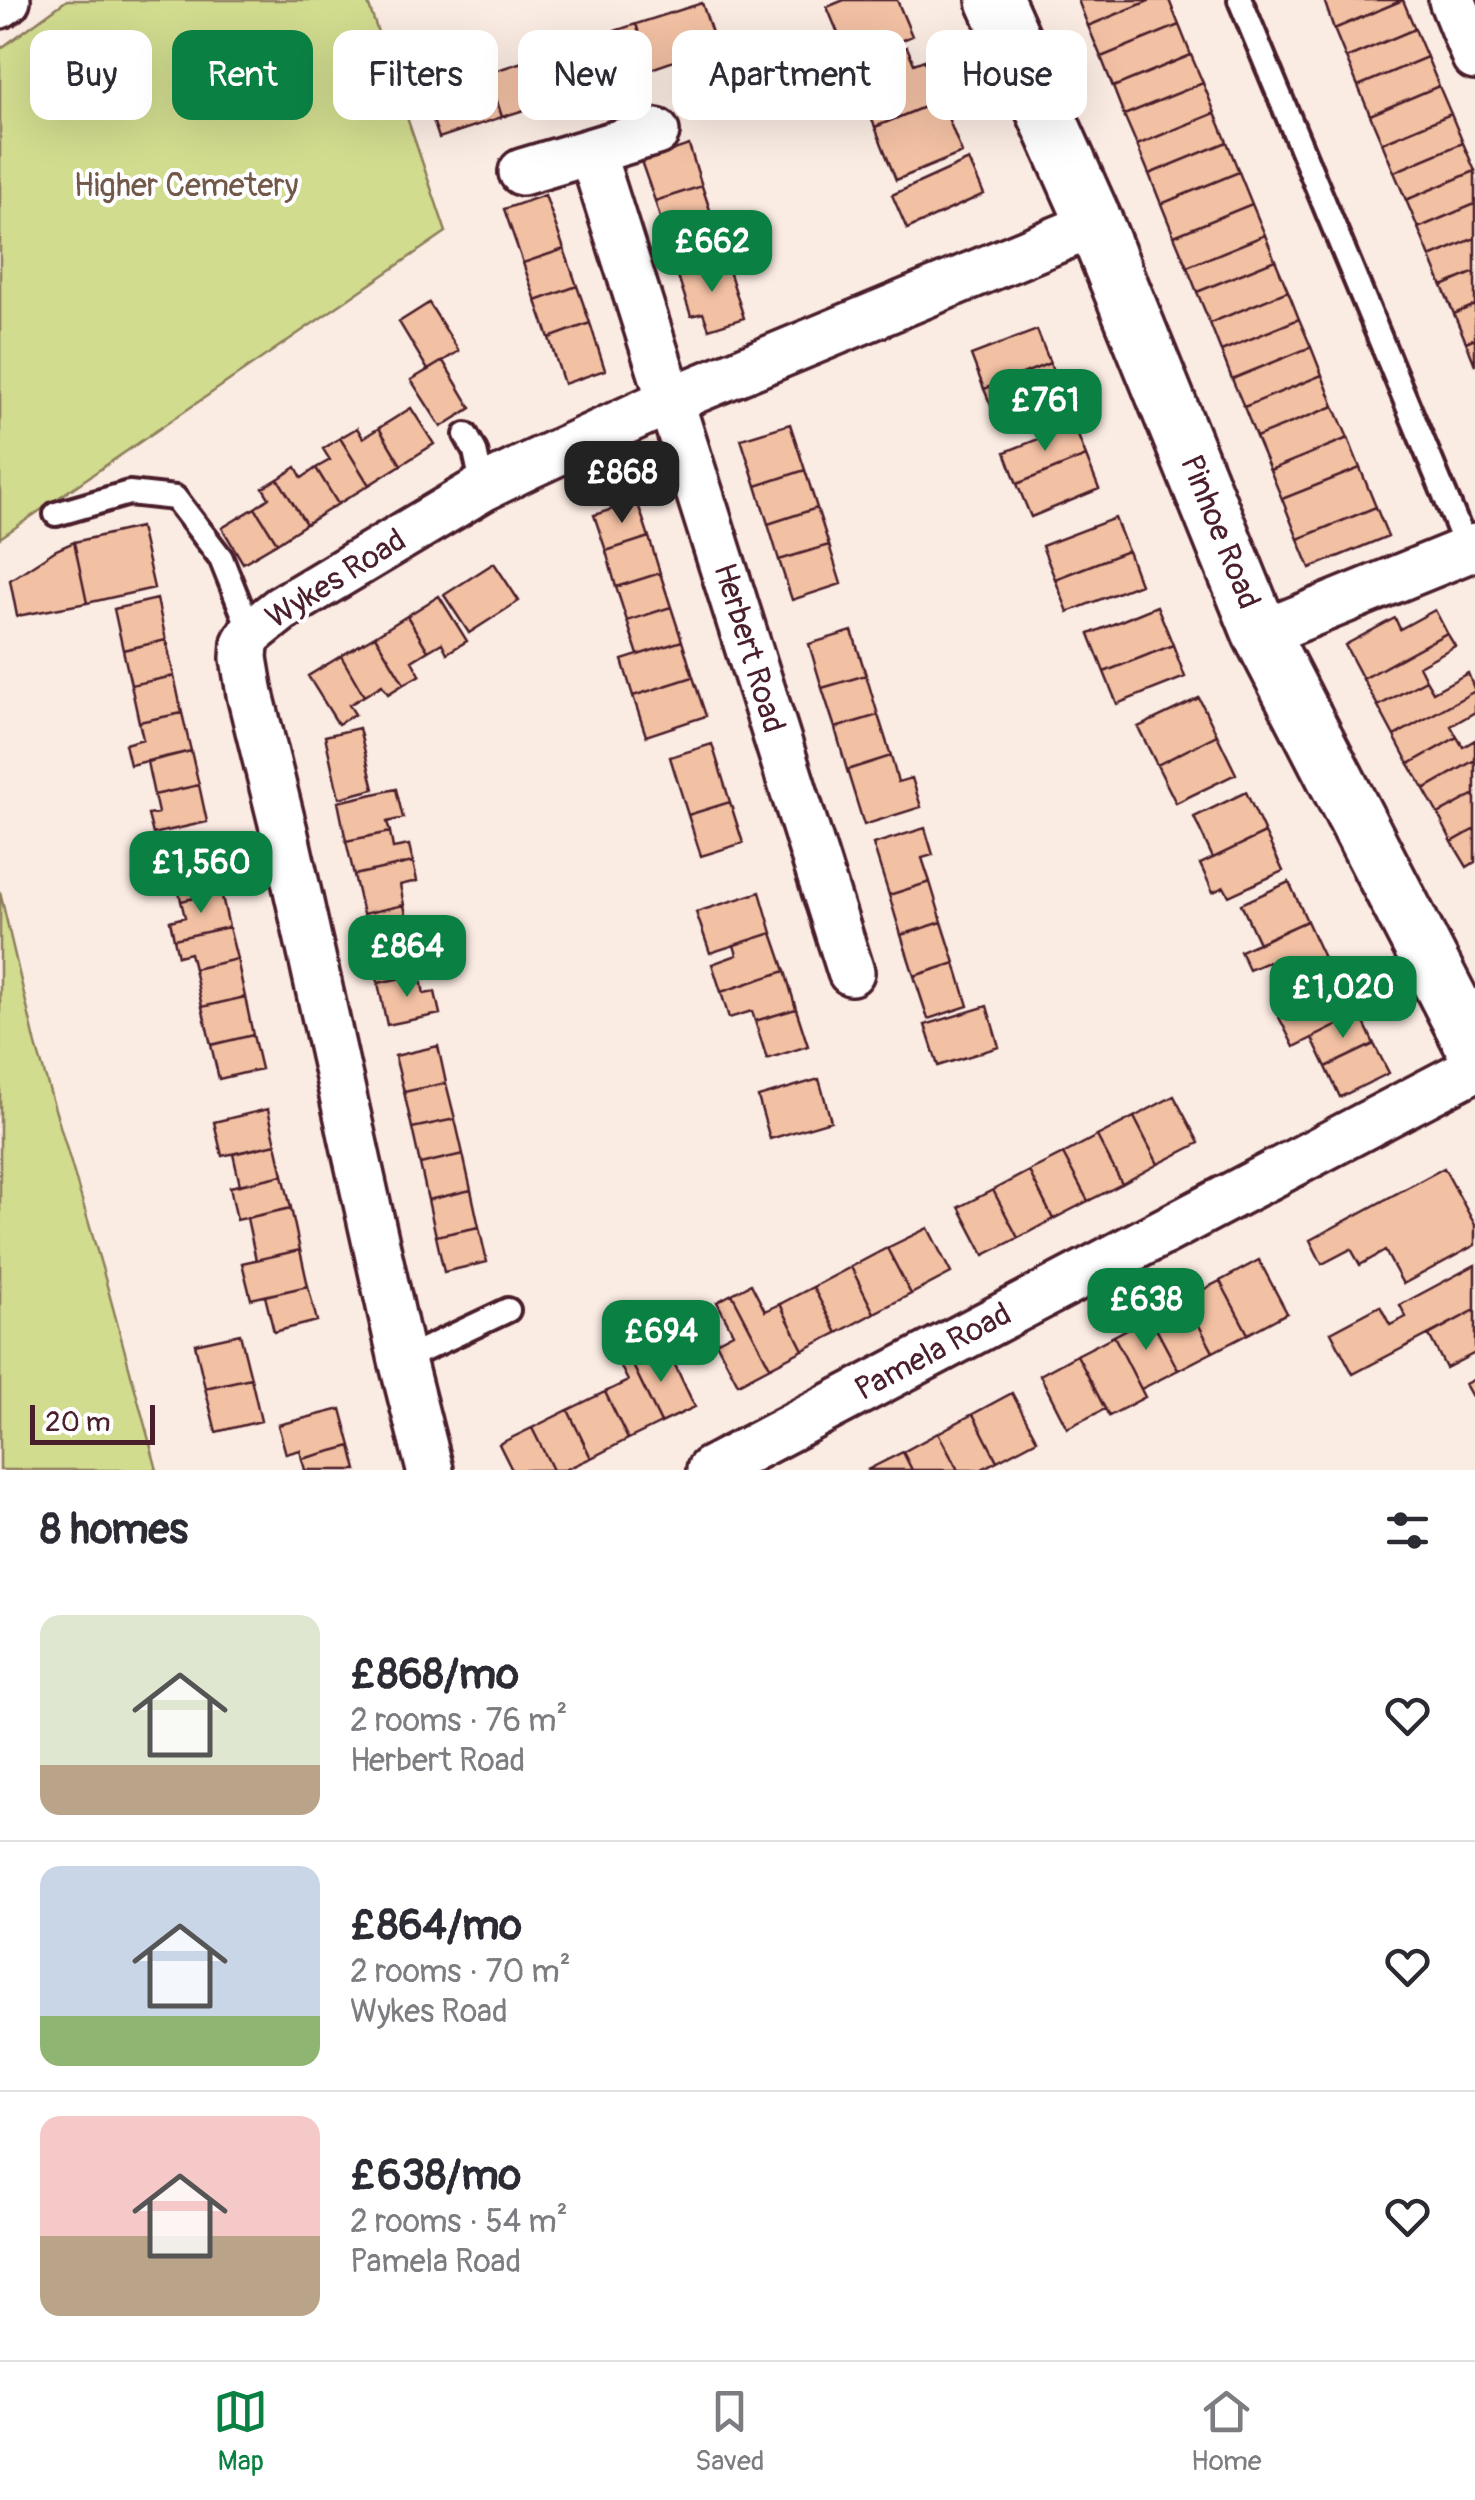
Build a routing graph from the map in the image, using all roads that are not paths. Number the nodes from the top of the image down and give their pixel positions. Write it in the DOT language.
graph roads {
  1 [pos="7,0"];
  2 [pos="995,0"];
  3 [pos="1240,0"];
  4 [pos="1452,0"];
  5 [pos="0,5"];
  6 [pos="1475,57"];
  7 [pos="656,132"];
  8 [pos="592,153"];
  9 [pos="522,172"];
  10 [pos="1095,224"];
  11 [pos="671,400"];
  12 [pos="466,435"];
  13 [pos="482,488"];
  14 [pos="56,514"];
  15 [pos="1472,554"];
  16 [pos="251,633"];
  17 [pos="1261,634"];
  18 [pos="851,972"];
  19 [pos="1475,1049"];
  20 [pos="1475,1068"];
  21 [pos="508,1310"];
  22 [pos="402,1360"];
  23 [pos="430,1470"];
  24 [pos="710,1470"];
  1 -- 5 [label="street"];
  2 -- 10 [label="main road, Pinhoe Road"];
  3 -- 15 [label="lane"];
  4 -- 6 [label="street"];
  7 -- 8 [label="street"];
  8 -- 9 [label="street"];
  8 -- 11 [label="street, Herbert Road"];
  10 -- 11 [label="street, Wykes Road"];
  10 -- 17 [label="main road, Pinhoe Road"];
  11 -- 13 [label="street, Wykes Road"];
  11 -- 18 [label="street, Herbert Road"];
  12 -- 13 [label="lane"];
  13 -- 16 [label="street, Wykes Road"];
  14 -- 16 [label="lane"];
  15 -- 17 [label="street"];
  16 -- 22 [label="street, Wykes Road"];
  17 -- 19 [label="main road, Pinhoe Road"];
  20 -- 24 [label="street, Pamela Road"];
  21 -- 22 [label="lane"];
  22 -- 23 [label="street, Wykes Road"];
}
